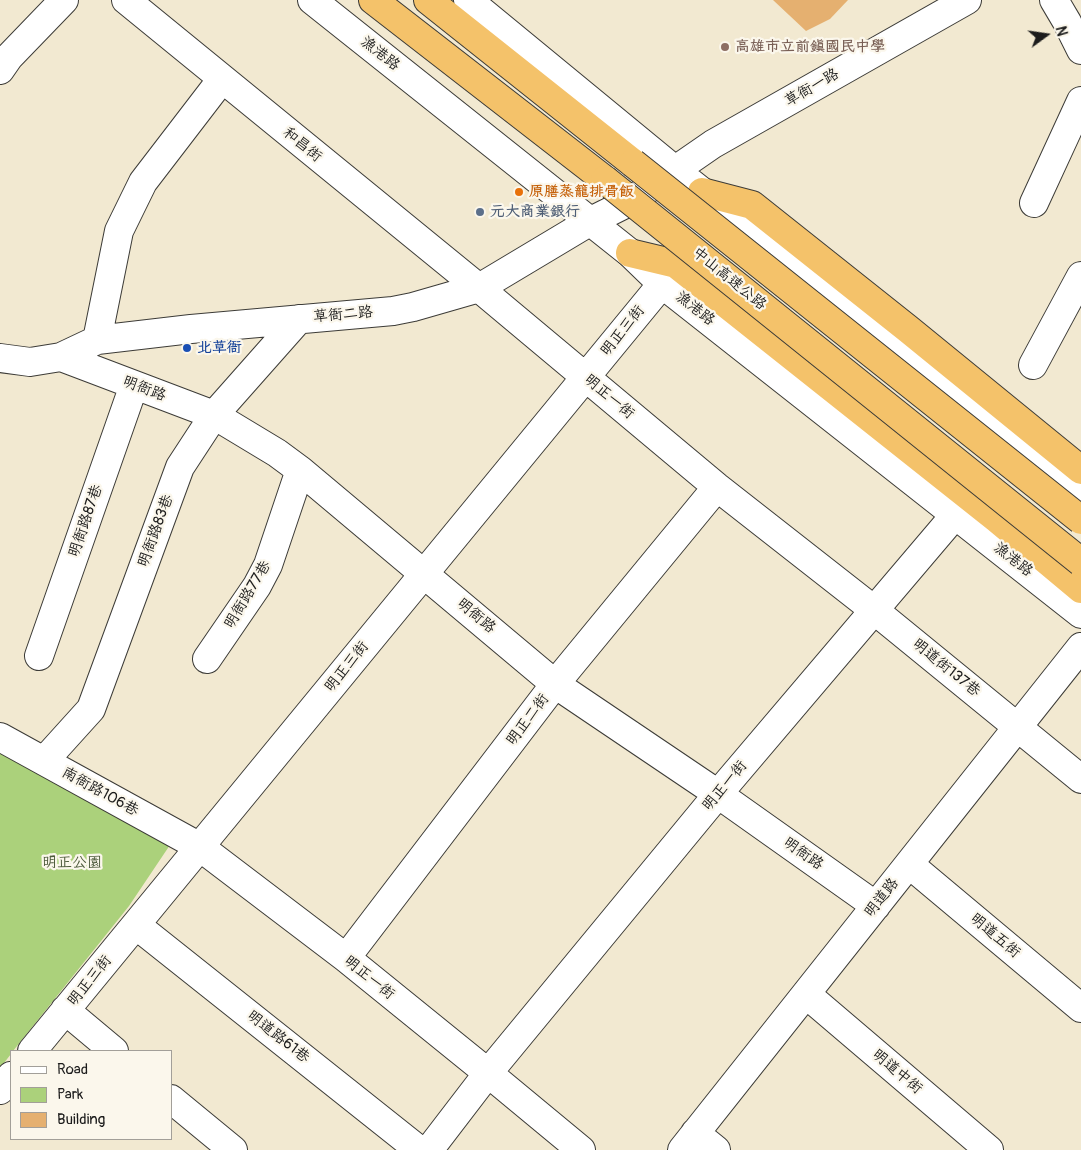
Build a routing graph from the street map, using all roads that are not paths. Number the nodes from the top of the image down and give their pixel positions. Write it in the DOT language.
graph roads {
  1 [pos="64,0"];
  2 [pos="126,0"];
  3 [pos="312,0"];
  4 [pos="373,0"];
  5 [pos="428,0"];
  6 [pos="468,0"];
  7 [pos="967,0"];
  8 [pos="1054,0"];
  9 [pos="1081,50"];
  10 [pos="0,70"];
  11 [pos="222,80"];
  12 [pos="1081,101"];
  13 [pos="668,177"];
  14 [pos="702,192"];
  15 [pos="1034,203"];
  16 [pos="591,222"];
  17 [pos="630,253"];
  18 [pos="1081,276"];
  19 [pos="662,284"];
  20 [pos="479,288"];
  21 [pos="299,318"];
  22 [pos="97,340"];
  23 [pos="61,357"];
  24 [pos="0,358"];
  25 [pos="1033,365"];
  26 [pos="585,378"];
  27 [pos="134,385"];
  28 [pos="214,415"];
  29 [pos="300,470"];
  30 [pos="1081,470"];
  31 [pos="717,487"];
  32 [pos="1081,492"];
  33 [pos="955,515"];
  34 [pos="1081,520"];
  35 [pos="1081,562"];
  36 [pos="425,572"];
  37 [pos="1081,589"];
  38 [pos="874,610"];
  39 [pos="1081,614"];
  40 [pos="1081,647"];
  41 [pos="39,656"];
  42 [pos="207,659"];
  43 [pos="555,684"];
  44 [pos="1018,726"];
  45 [pos="0,737"];
  46 [pos="44,761"];
  47 [pos="1081,779"];
  48 [pos="718,794"];
  49 [pos="200,847"];
  50 [pos="909,864"];
  51 [pos="876,906"];
  52 [pos="136,925"];
  53 [pos="346,958"];
  54 [pos="806,994"];
  55 [pos="1081,1008"];
  56 [pos="66,1010"];
  57 [pos="33,1050"];
  58 [pos="113,1050"];
  59 [pos="488,1073"];
  60 [pos="10,1077"];
  61 [pos="0,1090"];
  62 [pos="172,1100"];
  63 [pos="698,1144"];
  64 [pos="223,1147"];
  65 [pos="419,1150"];
  66 [pos="429,1150"];
  67 [pos="581,1150"];
  68 [pos="989,1150"];
  1 -- 10 [label="street"];
  2 -- 11 [label="street, 和昌街"];
  3 -- 16 [label="street, 漁港路"];
  4 -- 35 [label="highway, 中山高速公路, bridge"];
  5 -- 34 [label="highway, 中山高速公路, bridge"];
  6 -- 13 [label="street"];
  7 -- 13 [label="street, 草衙一路"];
  8 -- 9 [label="street"];
  11 -- 20 [label="street, 和昌街"];
  11 -- 22 [label="street"];
  12 -- 15 [label="street"];
  13 -- 14 [label="street"];
  13 -- 16 [label="street, 草衙二路"];
  14 -- 30 [label="highway"];
  14 -- 32 [label="street"];
  16 -- 17 [label="street, 漁港路"];
  16 -- 20 [label="street, 草衙二路"];
  17 -- 19 [label="street, 漁港路"];
  17 -- 37 [label="highway"];
  18 -- 25 [label="street"];
  19 -- 26 [label="street, 明正三街"];
  19 -- 33 [label="street, 漁港路"];
  20 -- 21 [label="street, 草衙二路"];
  20 -- 26 [label="street, 明正一街"];
  21 -- 22 [label="street, 草衙二路"];
  21 -- 28 [label="street, 明衙路83巷"];
  22 -- 23 [label="street, 草衙二路"];
  23 -- 24 [label="street, 草衙二路"];
  23 -- 27 [label="street, 明衙路"];
  26 -- 31 [label="street, 明正一街"];
  26 -- 36 [label="street, 明正三街"];
  27 -- 28 [label="street, 明衙路"];
  27 -- 41 [label="street, 明衙路87巷"];
  28 -- 29 [label="street, 明衙路"];
  28 -- 46 [label="street, 明衙路83巷"];
  29 -- 36 [label="street, 明衙路"];
  29 -- 42 [label="street, 明衙路77巷"];
  31 -- 38 [label="street, 明正一街"];
  31 -- 43 [label="street, 明正二街"];
  33 -- 38 [label="street"];
  33 -- 39 [label="street, 漁港路"];
  36 -- 43 [label="street, 明衙路"];
  36 -- 49 [label="street, 明正三街"];
  38 -- 44 [label="street, 明道街137巷"];
  38 -- 48 [label="street, 明正一街"];
  40 -- 44 [label="street, 明道路"];
  43 -- 48 [label="street, 明衙路"];
  43 -- 53 [label="street, 明正二街"];
  44 -- 47 [label="street, 明道街137巷"];
  44 -- 50 [label="street, 明道路"];
  45 -- 46 [label="street, 南衙路106巷"];
  46 -- 49 [label="street, 南衙路106巷"];
  48 -- 51 [label="street, 明衙路"];
  48 -- 59 [label="street, 明正一街"];
  49 -- 52 [label="street, 明正三街"];
  49 -- 53 [label="street, 明正一街"];
  50 -- 51 [label="street, 明道路"];
  50 -- 55 [label="street, 明道五街"];
  51 -- 54 [label="street, 明道路"];
  52 -- 56 [label="street, 明正三街"];
  52 -- 65 [label="street, 明道路61巷"];
  53 -- 59 [label="street, 明正一街"];
  54 -- 63 [label="street, 明道路"];
  54 -- 68 [label="street, 明道中街"];
  56 -- 57 [label="street, 明正三街"];
  56 -- 58 [label="street"];
  59 -- 66 [label="street"];
  59 -- 67 [label="street"];
  60 -- 61 [label="street"];
  62 -- 64 [label="street"];
}
